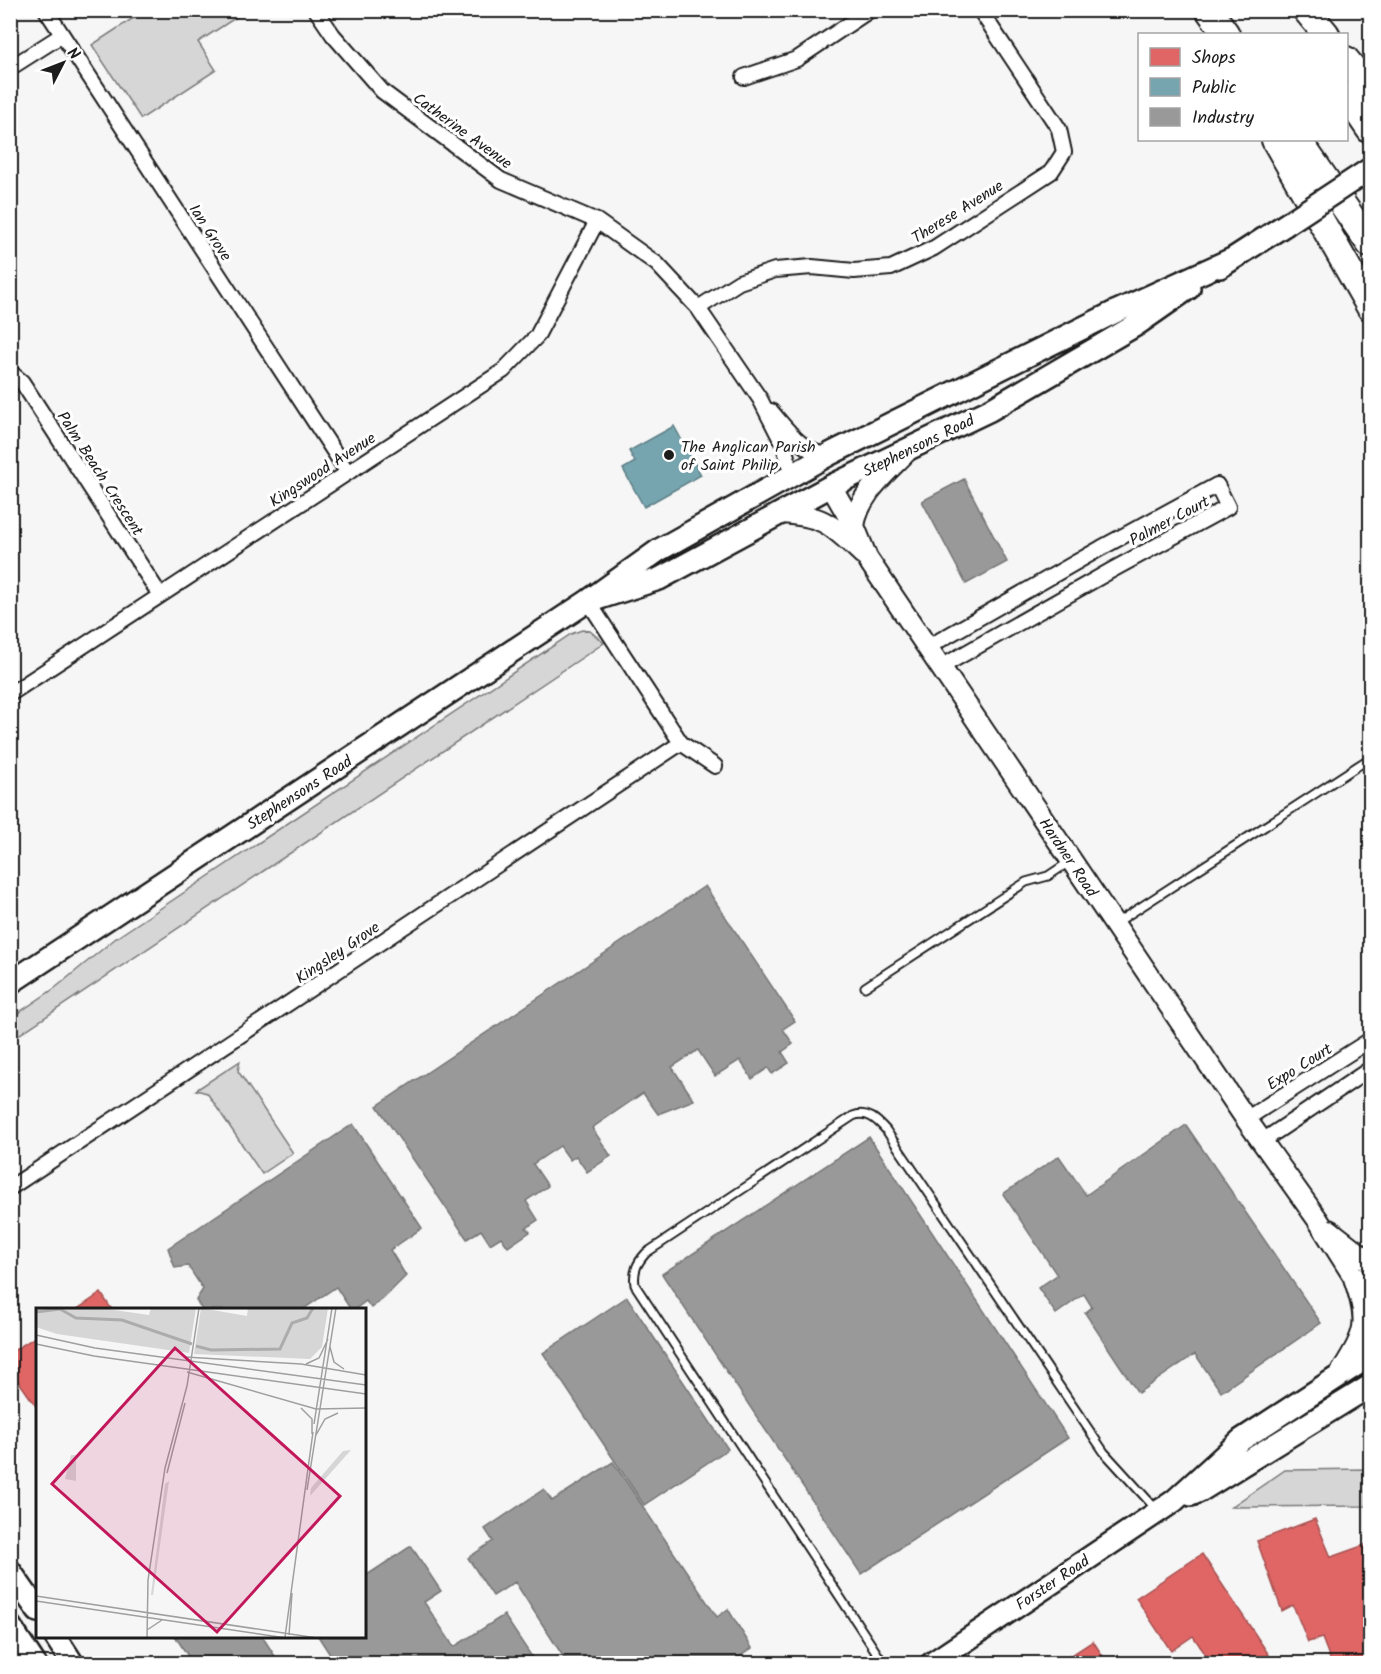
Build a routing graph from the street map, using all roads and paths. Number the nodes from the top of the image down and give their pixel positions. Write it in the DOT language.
graph roads {
  1 [pos="46,10"];
  2 [pos="316,10"];
  3 [pos="870,10"];
  4 [pos="980,10"];
  5 [pos="1201,10"];
  6 [pos="1209,10"];
  7 [pos="1289,10"];
  8 [pos="1306,10"];
  9 [pos="1213,33"];
  10 [pos="1225,33"];
  11 [pos="1304,33"];
  12 [pos="1325,33"];
  13 [pos="62,35"];
  14 [pos="1348,61"];
  15 [pos="10,68"];
  16 [pos="744,77"];
  17 [pos="1371,89"];
  18 [pos="1348,96"];
  19 [pos="1371,130"];
  20 [pos="1276,141"];
  21 [pos="1299,141"];
  22 [pos="1371,169"];
  23 [pos="597,220"];
  24 [pos="1371,244"];
  25 [pos="1232,259"];
  26 [pos="1371,307"];
  27 [pos="698,308"];
  28 [pos="10,372"];
  29 [pos="760,399"];
  30 [pos="908,450"];
  31 [pos="831,454"];
  32 [pos="348,473"];
  33 [pos="792,475"];
  34 [pos="831,486"];
  35 [pos="781,513"];
  36 [pos="854,526"];
  37 [pos="1101,548"];
  38 [pos="867,558"];
  39 [pos="1112,570"];
  40 [pos="160,595"];
  41 [pos="588,601"];
  42 [pos="928,647"];
  43 [pos="941,667"];
  44 [pos="10,694"];
  45 [pos="681,743"];
  46 [pos="1371,758"];
  47 [pos="715,766"];
  48 [pos="1071,861"];
  49 [pos="1114,924"];
  50 [pos="10,983"];
  51 [pos="865,987"];
  52 [pos="1371,1040"];
  53 [pos="1371,1069"];
  54 [pos="1246,1119"];
  55 [pos="1261,1142"];
  56 [pos="10,1188"];
  57 [pos="1318,1220"];
  58 [pos="1371,1262"];
  59 [pos="1354,1277"];
  60 [pos="1371,1292"];
  61 [pos="1371,1356"];
  62 [pos="1339,1376"];
  63 [pos="1371,1386"];
  64 [pos="1166,1507"];
  65 [pos="10,1570"];
  66 [pos="36,1608"];
  67 [pos="10,1626"];
  68 [pos="56,1638"];
  69 [pos="35,1664"];
  70 [pos="73,1664"];
  71 [pos="884,1664"];
  72 [pos="930,1664"];
  1 -- 13 [label="street, Ian Grove"];
  2 -- 23 [label="street, Catherine Avenue"];
  3 -- 16 [label="street"];
  4 -- 27 [label="street, Therese Avenue"];
  5 -- 9 [label="highway"];
  6 -- 10 [label="highway"];
  7 -- 11 [label="highway"];
  8 -- 12 [label="highway"];
  13 -- 15 [label="street"];
  13 -- 32 [label="street, Ian Grove"];
  14 -- 17 [label="highway"];
  18 -- 19 [label="highway"];
  20 -- 26 [label="highway"];
  21 -- 24 [label="highway"];
  22 -- 25 [label="main road, Stephensons Road, bridge"];
  23 -- 27 [label="street, Catherine Avenue"];
  23 -- 32 [label="street, Kingswood Avenue"];
  25 -- 30 [label="main road, Stephensons Road"];
  25 -- 31 [label="main road, Stephensons Road"];
  27 -- 29 [label="street, Catherine Avenue"];
  28 -- 40 [label="street, Palm Beach Crescent"];
  29 -- 31 [label="street, Catherine Avenue"];
  29 -- 33 [label="street, Catherine Avenue"];
  30 -- 34 [label="main road, Stephensons Road"];
  30 -- 36 [label="street"];
  31 -- 33 [label="main road, Stephensons Road"];
  32 -- 40 [label="street, Kingswood Avenue"];
  33 -- 34 [label="main road"];
  33 -- 41 [label="main road, Stephensons Road"];
  34 -- 35 [label="main road, Stephensons Road"];
  34 -- 36 [label="street, Hardner Road"];
  35 -- 38 [label="street"];
  35 -- 41 [label="main road, Stephensons Road"];
  36 -- 38 [label="street, Hardner Road"];
  37 -- 39 [label="street"];
  37 -- 39 [label="street, Palmer Court"];
  37 -- 42 [label="street, Palmer Court"];
  38 -- 42 [label="street, Hardner Road"];
  39 -- 43 [label="street, Palmer Court"];
  40 -- 44 [label="street, Kingswood Avenue"];
  41 -- 45 [label="street"];
  41 -- 50 [label="main road, Stephensons Road"];
  42 -- 43 [label="street, Hardner Road"];
  43 -- 48 [label="street, Hardner Road"];
  45 -- 47 [label="street"];
  45 -- 56 [label="street, Kingsley Grove"];
  46 -- 49 [label="lane"];
  48 -- 49 [label="street, Hardner Road"];
  48 -- 51 [label="lane"];
  49 -- 54 [label="street, Hardner Road"];
  52 -- 54 [label="street, Expo Court"];
  53 -- 55 [label="street"];
  54 -- 55 [label="street, Hardner Road"];
  55 -- 57 [label="street, Hardner Road"];
  57 -- 58 [label="street, Hardner Road"];
  57 -- 59 [label="street, Hardner Road"];
  59 -- 60 [label="street, Hardner Road"];
  59 -- 62 [label="street"];
  61 -- 62 [label="main road, Forster Road"];
  62 -- 64 [label="main road, Forster Road"];
  63 -- 64 [label="main road, Forster Road"];
  64 -- 71 [label="lane"];
  64 -- 72 [label="main road, Forster Road"];
  65 -- 66 [label="main road"];
  67 -- 69 [label="main road"];
  68 -- 70 [label="main road"];
}
